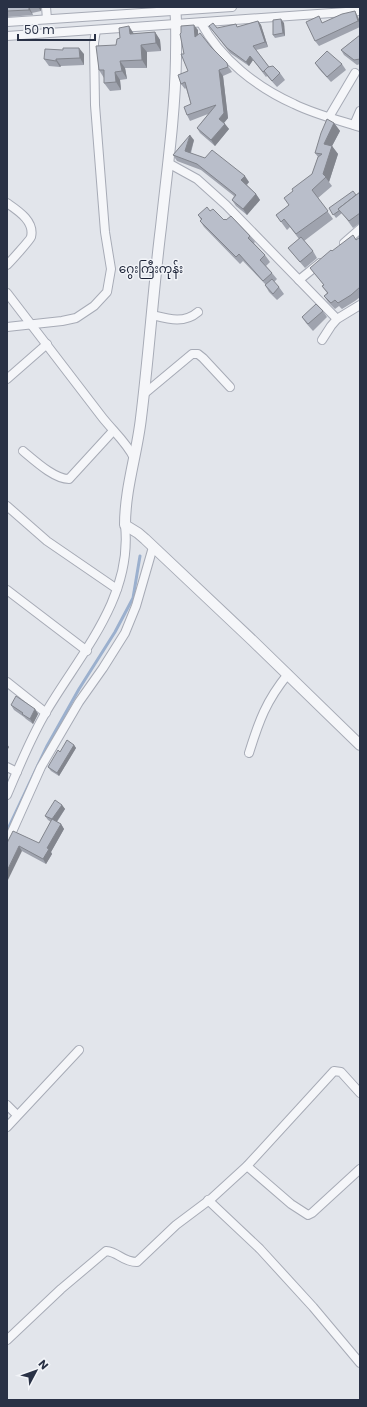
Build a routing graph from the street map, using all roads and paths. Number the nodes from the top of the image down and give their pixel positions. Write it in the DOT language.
graph roads {
  1 [pos="46,7"];
  2 [pos="232,7"];
  3 [pos="360,12"];
  4 [pos="175,16"];
  5 [pos="47,19"];
  6 [pos="7,22"];
  7 [pos="201,23"];
  8 [pos="96,30"];
  9 [pos="7,36"];
  10 [pos="355,73"];
  11 [pos="360,111"];
  12 [pos="329,117"];
  13 [pos="357,126"];
  14 [pos="168,163"];
  15 [pos="7,203"];
  16 [pos="360,229"];
  17 [pos="335,250"];
  18 [pos="323,260"];
  19 [pos="7,265"];
  20 [pos="299,280"];
  21 [pos="7,293"];
  22 [pos="360,305"];
  23 [pos="198,312"];
  24 [pos="152,315"];
  25 [pos="337,319"];
  26 [pos="30,324"];
  27 [pos="7,327"];
  28 [pos="322,340"];
  29 [pos="47,344"];
  30 [pos="7,379"];
  31 [pos="230,387"];
  32 [pos="144,394"];
  33 [pos="113,431"];
  34 [pos="23,450"];
  35 [pos="134,458"];
  36 [pos="7,506"];
  37 [pos="125,525"];
  38 [pos="153,547"];
  39 [pos="117,589"];
  40 [pos="7,590"];
  41 [pos="87,651"];
  42 [pos="288,674"];
  43 [pos="7,682"];
  44 [pos="46,712"];
  45 [pos="360,745"];
  46 [pos="249,753"];
  47 [pos="7,767"];
  48 [pos="17,772"];
  49 [pos="7,795"];
  50 [pos="7,843"];
  51 [pos="79,1050"];
  52 [pos="360,1093"];
  53 [pos="7,1106"];
  54 [pos="17,1115"];
  55 [pos="7,1127"];
  56 [pos="247,1166"];
  57 [pos="360,1169"];
  58 [pos="208,1200"];
  59 [pos="7,1340"];
  60 [pos="360,1363"];
  1 -- 5 [label="street"];
  2 -- 4 [label="street"];
  3 -- 7 [label="street"];
  4 -- 5 [label="street"];
  4 -- 7 [label="street"];
  4 -- 8 [label="street"];
  4 -- 14 [label="street"];
  5 -- 6 [label="street"];
  7 -- 12 [label="street"];
  8 -- 9 [label="street"];
  8 -- 26 [label="street"];
  10 -- 12 [label="street"];
  11 -- 13 [label="street"];
  12 -- 13 [label="street"];
  14 -- 20 [label="street"];
  14 -- 24 [label="street"];
  15 -- 19 [label="street"];
  16 -- 17 [label="street"];
  18 -- 20 [label="street"];
  20 -- 25 [label="street"];
  21 -- 26 [label="street"];
  22 -- 25 [label="street"];
  23 -- 24 [label="street"];
  24 -- 32 [label="street"];
  25 -- 28 [label="street"];
  26 -- 27 [label="street"];
  26 -- 29 [label="street"];
  29 -- 30 [label="street"];
  29 -- 33 [label="street"];
  31 -- 32 [label="street"];
  32 -- 35 [label="street"];
  33 -- 34 [label="street"];
  33 -- 35 [label="street"];
  35 -- 37 [label="street"];
  36 -- 39 [label="street"];
  37 -- 38 [label="street"];
  37 -- 39 [label="street"];
  38 -- 42 [label="street"];
  38 -- 50 [label="street"];
  39 -- 41 [label="street"];
  40 -- 41 [label="street"];
  41 -- 44 [label="street"];
  42 -- 45 [label="street"];
  42 -- 46 [label="street"];
  43 -- 44 [label="street"];
  44 -- 48 [label="street"];
  47 -- 48 [label="street"];
  48 -- 49 [label="street"];
  51 -- 54 [label="street"];
  52 -- 56 [label="street"];
  53 -- 54 [label="street"];
  54 -- 55 [label="street"];
  56 -- 57 [label="street"];
  56 -- 58 [label="street"];
  58 -- 59 [label="street"];
  58 -- 60 [label="street"];
}
